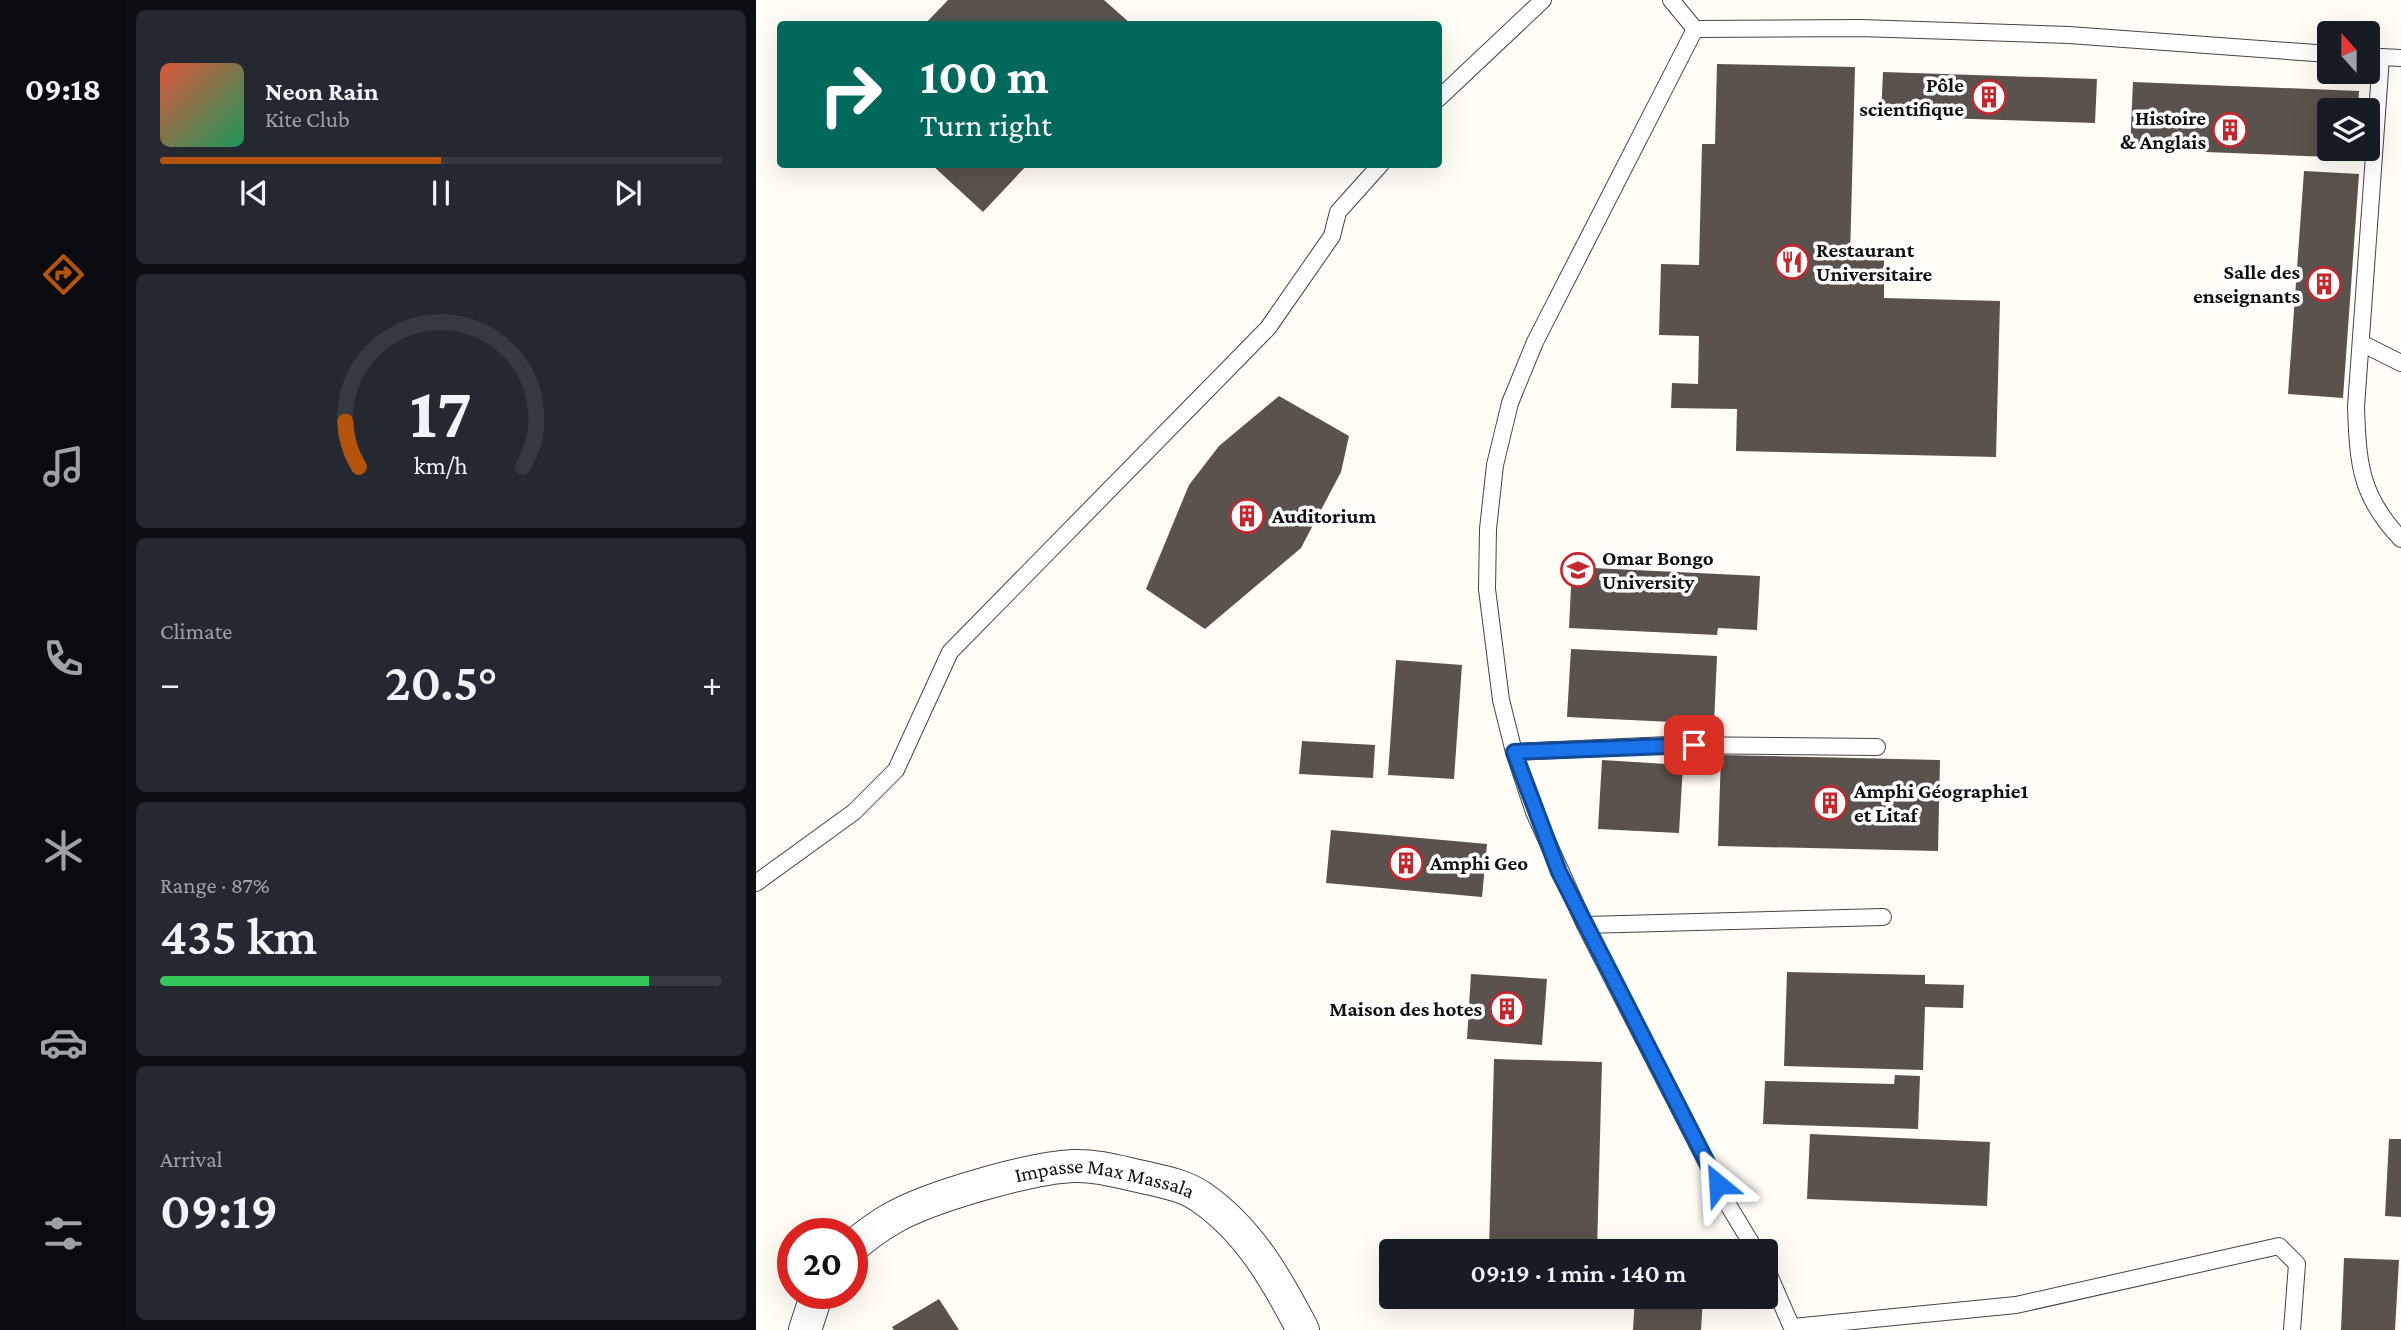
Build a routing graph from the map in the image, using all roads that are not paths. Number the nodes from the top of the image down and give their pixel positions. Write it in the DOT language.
graph roads {
  1 [pos="1543,0"];
  2 [pos="1671,0"];
  3 [pos="1695,29"];
  4 [pos="2317,53"];
  5 [pos="2380,57"];
  6 [pos="2401,58"];
  7 [pos="2373,84"];
  8 [pos="1442,95"];
  9 [pos="1377,168"];
  10 [pos="2361,343"];
  11 [pos="2401,363"];
  12 [pos="2401,539"];
  13 [pos="1877,747"];
  14 [pos="1514,752"];
  15 [pos="756,883"];
  16 [pos="1883,917"];
  17 [pos="1585,925"];
  18 [pos="868,1235"];
  19 [pos="1749,1239"];
  20 [pos="1778,1295"];
  21 [pos="812,1309"];
  22 [pos="1793,1328"];
  23 [pos="805,1330"];
  24 [pos="1303,1330"];
  25 [pos="2292,1330"];
  1 -- 8 [label="lane"];
  2 -- 3 [label="lane"];
  3 -- 4 [label="lane"];
  3 -- 14 [label="lane"];
  5 -- 6 [label="lane"];
  7 -- 10 [label="lane"];
  9 -- 15 [label="lane"];
  10 -- 11 [label="lane"];
  10 -- 12 [label="lane"];
  13 -- 14 [label="lane"];
  14 -- 17 [label="lane"];
  16 -- 17 [label="lane"];
  17 -- 19 [label="lane"];
  18 -- 24 [label="street, Impasse Max Massala"];
  20 -- 22 [label="lane"];
  21 -- 23 [label="street"];
  22 -- 25 [label="lane"];
}
